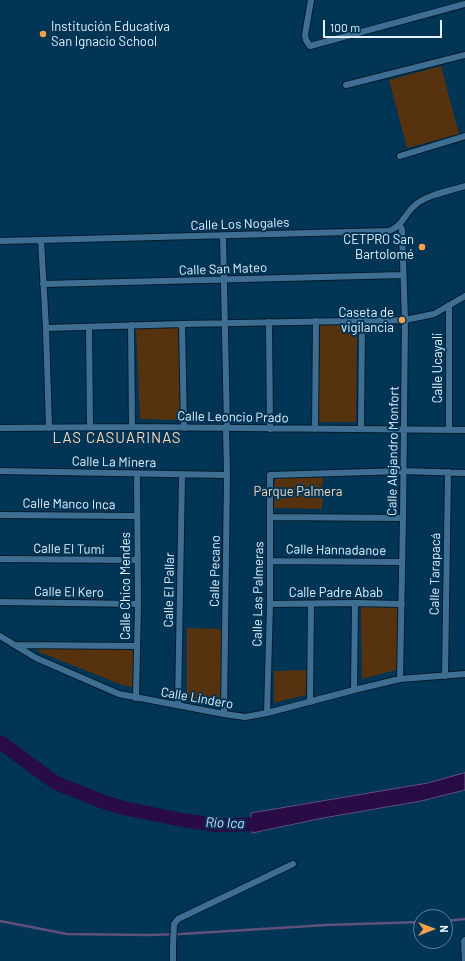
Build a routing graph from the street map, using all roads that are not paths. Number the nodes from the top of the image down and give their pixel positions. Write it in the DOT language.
graph roads {
  1 [pos="311,0"];
  2 [pos="465,4"];
  3 [pos="465,55"];
  4 [pos="346,85"];
  5 [pos="465,136"];
  6 [pos="400,156"];
  7 [pos="465,186"];
  8 [pos="398,226"];
  9 [pos="223,236"];
  10 [pos="41,240"];
  11 [pos="0,241"];
  12 [pos="403,275"];
  13 [pos="224,280"];
  14 [pos="44,284"];
  15 [pos="465,296"];
  16 [pos="449,305"];
  17 [pos="405,320"];
  18 [pos="316,321"];
  19 [pos="362,321"];
  20 [pos="269,322"];
  21 [pos="225,323"];
  22 [pos="182,324"];
  23 [pos="89,326"];
  24 [pos="131,326"];
  25 [pos="46,328"];
  26 [pos="90,427"];
  27 [pos="132,427"];
  28 [pos="0,428"];
  29 [pos="49,428"];
  30 [pos="184,428"];
  31 [pos="226,428"];
  32 [pos="270,428"];
  33 [pos="315,429"];
  34 [pos="361,429"];
  35 [pos="404,430"];
  36 [pos="449,430"];
  37 [pos="465,430"];
  38 [pos="0,471"];
  39 [pos="403,471"];
  40 [pos="448,472"];
  41 [pos="465,472"];
  42 [pos="137,474"];
  43 [pos="182,475"];
  44 [pos="227,475"];
  45 [pos="0,515"];
  46 [pos="137,516"];
  47 [pos="270,516"];
  48 [pos="403,518"];
  49 [pos="0,559"];
  50 [pos="138,560"];
  51 [pos="270,561"];
  52 [pos="402,562"];
  53 [pos="0,602"];
  54 [pos="138,604"];
  55 [pos="270,604"];
  56 [pos="311,604"];
  57 [pos="355,604"];
  58 [pos="402,604"];
  59 [pos="0,636"];
  60 [pos="13,645"];
  61 [pos="137,646"];
  62 [pos="465,674"];
  63 [pos="445,676"];
  64 [pos="400,679"];
  65 [pos="354,690"];
  66 [pos="136,698"];
  67 [pos="310,702"];
  68 [pos="178,706"];
  69 [pos="267,713"];
  70 [pos="224,714"];
  71 [pos="293,864"];
  72 [pos="465,940"];
  73 [pos="173,961"];
  74 [pos="465,961"];
  1 -- 2 [label="street"];
  3 -- 4 [label="street"];
  5 -- 6 [label="street"];
  7 -- 8 [label="street"];
  8 -- 9 [label="street, Calle Los Nogales"];
  8 -- 12 [label="street, Calle Alejandro Monfort"];
  9 -- 10 [label="street, Calle Los Nogales"];
  9 -- 13 [label="street, Calle Pecano"];
  10 -- 11 [label="street, Calle Los Nogales"];
  10 -- 14 [label="street"];
  12 -- 13 [label="street, Calle San Mateo"];
  12 -- 17 [label="street, Calle Alejandro Monfort"];
  13 -- 14 [label="street, Calle San Mateo"];
  13 -- 21 [label="street, Calle Pecano"];
  14 -- 25 [label="street"];
  15 -- 16 [label="street"];
  16 -- 17 [label="street"];
  16 -- 36 [label="street, Calle Ucayali"];
  17 -- 19 [label="street"];
  17 -- 35 [label="street, Calle Alejandro Monfort"];
  18 -- 19 [label="street"];
  18 -- 20 [label="street"];
  18 -- 33 [label="street"];
  19 -- 34 [label="street"];
  20 -- 21 [label="street"];
  20 -- 32 [label="street"];
  21 -- 22 [label="street"];
  21 -- 31 [label="street, Calle Pecano"];
  22 -- 24 [label="street"];
  22 -- 30 [label="street"];
  23 -- 24 [label="street"];
  23 -- 25 [label="street"];
  23 -- 26 [label="street"];
  24 -- 27 [label="street"];
  25 -- 29 [label="street"];
  26 -- 27 [label="street, Calle Leoncio Prado"];
  26 -- 29 [label="street, Calle Leoncio Prado"];
  27 -- 30 [label="street, Calle Leoncio Prado"];
  28 -- 29 [label="street, Calle Leoncio Prado"];
  30 -- 31 [label="street, Calle Leoncio Prado"];
  31 -- 32 [label="street, Calle Leoncio Prado"];
  31 -- 44 [label="street, Calle Pecano"];
  32 -- 33 [label="street, Calle Leoncio Prado"];
  33 -- 34 [label="street, Calle Leoncio Prado"];
  34 -- 35 [label="street, Calle Leoncio Prado"];
  35 -- 36 [label="street, Calle Leoncio Prado"];
  35 -- 39 [label="street, Calle Alejandro Monfort"];
  36 -- 37 [label="street, Calle Leoncio Prado"];
  38 -- 42 [label="street, Calle La Minera"];
  39 -- 40 [label="street"];
  39 -- 47 [label="street, Calle Las Palmeras"];
  39 -- 48 [label="street, Calle Alejandro Monfort"];
  40 -- 41 [label="street"];
  40 -- 63 [label="street, Calle Tarapacá"];
  42 -- 43 [label="street, Calle La Minera"];
  42 -- 46 [label="street, Calle Chico Mendes"];
  43 -- 44 [label="street, Calle La Minera"];
  43 -- 68 [label="street, Calle El Pallar"];
  44 -- 70 [label="street, Calle Pecano"];
  45 -- 46 [label="street, Calle Manco Inca"];
  46 -- 50 [label="street, Calle Chico Mendes"];
  47 -- 48 [label="street"];
  47 -- 51 [label="street, Calle Las Palmeras"];
  48 -- 52 [label="street, Calle Alejandro Monfort"];
  49 -- 50 [label="street, Calle El Tumi"];
  50 -- 54 [label="street, Calle Chico Mendes"];
  51 -- 52 [label="street, Calle Hannadanoe"];
  51 -- 55 [label="street, Calle Las Palmeras"];
  52 -- 58 [label="street, Calle Alejandro Monfort"];
  53 -- 54 [label="street, Calle El Kero"];
  54 -- 61 [label="street, Calle Chico Mendes"];
  55 -- 56 [label="street, Calle Padre Abab"];
  55 -- 69 [label="street, Calle Las Palmeras"];
  56 -- 57 [label="street, Calle Padre Abab"];
  56 -- 67 [label="street"];
  57 -- 58 [label="street, Calle Padre Abab"];
  57 -- 65 [label="street"];
  58 -- 64 [label="street, Calle Alejandro Monfort"];
  59 -- 60 [label="street, Calle Lindero"];
  60 -- 61 [label="street"];
  60 -- 66 [label="street, Calle Lindero"];
  61 -- 66 [label="street, Calle Chico Mendes"];
  62 -- 63 [label="street, Calle Lindero"];
  63 -- 64 [label="street, Calle Lindero"];
  64 -- 65 [label="street, Calle Lindero"];
  65 -- 67 [label="street, Calle Lindero"];
  66 -- 68 [label="street, Calle Lindero"];
  67 -- 69 [label="street, Calle Lindero"];
  68 -- 70 [label="street, Calle Lindero"];
  69 -- 70 [label="street, Calle Lindero"];
  71 -- 73 [label="street"];
  72 -- 74 [label="street"];
}
